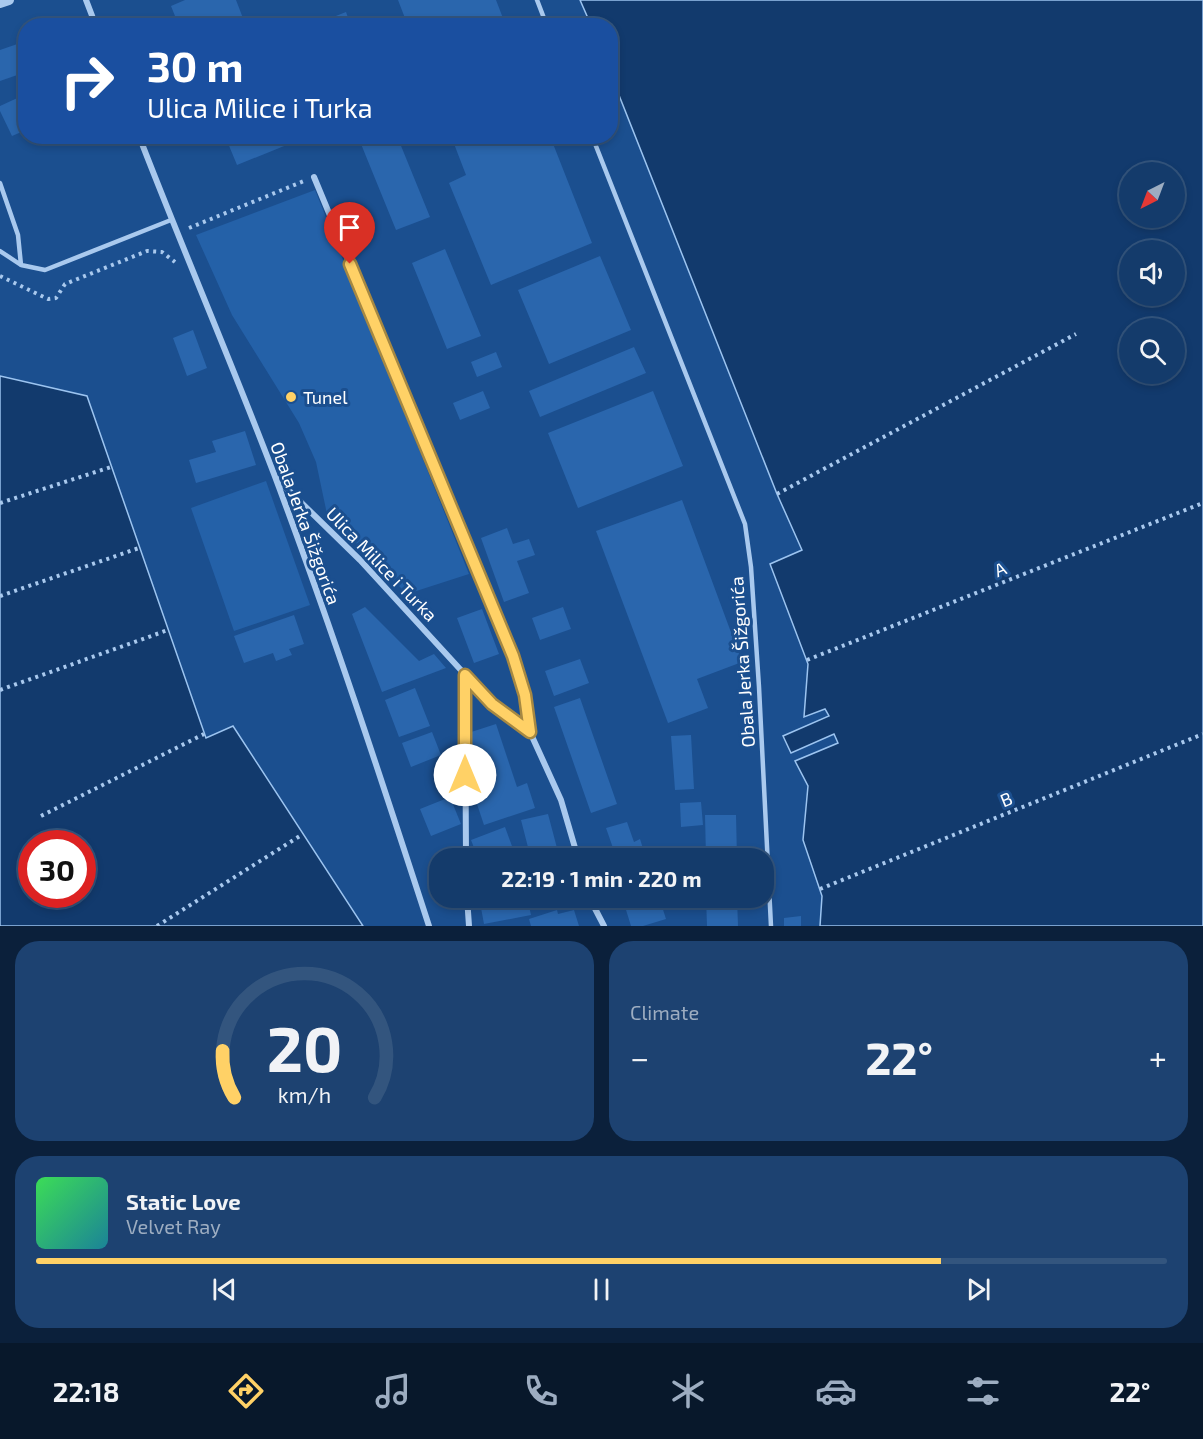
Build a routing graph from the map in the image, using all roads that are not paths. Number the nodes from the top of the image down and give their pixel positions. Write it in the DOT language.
graph roads {
  1 [pos="9,0"];
  2 [pos="86,0"];
  3 [pos="537,0"];
  4 [pos="0,3"];
  5 [pos="93,18"];
  6 [pos="544,18"];
  7 [pos="142,144"];
  8 [pos="595,144"];
  9 [pos="314,177"];
  10 [pos="0,183"];
  11 [pos="171,220"];
  12 [pos="0,252"];
  13 [pos="21,265"];
  14 [pos="275,477"];
  15 [pos="465,675"];
  16 [pos="530,732"];
  17 [pos="466,848"];
  18 [pos="575,848"];
  19 [pos="468,908"];
  20 [pos="595,908"];
  21 [pos="429,926"];
  22 [pos="469,926"];
  23 [pos="604,926"];
  24 [pos="771,926"];
  1 -- 4 [label="street"];
  2 -- 5 [label="street"];
  3 -- 6 [label="lane"];
  7 -- 11 [label="street, Obala Jerka Šižgorića"];
  8 -- 24 [label="lane, Obala Jerka Šižgorića"];
  9 -- 16 [label="street"];
  10 -- 13 [label="lane"];
  11 -- 13 [label="lane"];
  11 -- 14 [label="street, Obala Jerka Šižgorića"];
  12 -- 13 [label="lane"];
  14 -- 15 [label="street, Ulica Milice i Turka"];
  14 -- 21 [label="street, Obala Jerka Šižgorića"];
  15 -- 16 [label="street, Ulica Milice i Turka"];
  15 -- 17 [label="street"];
  16 -- 18 [label="street, Ulica Milice i Turka"];
  19 -- 22 [label="street"];
  20 -- 23 [label="street"];
}
